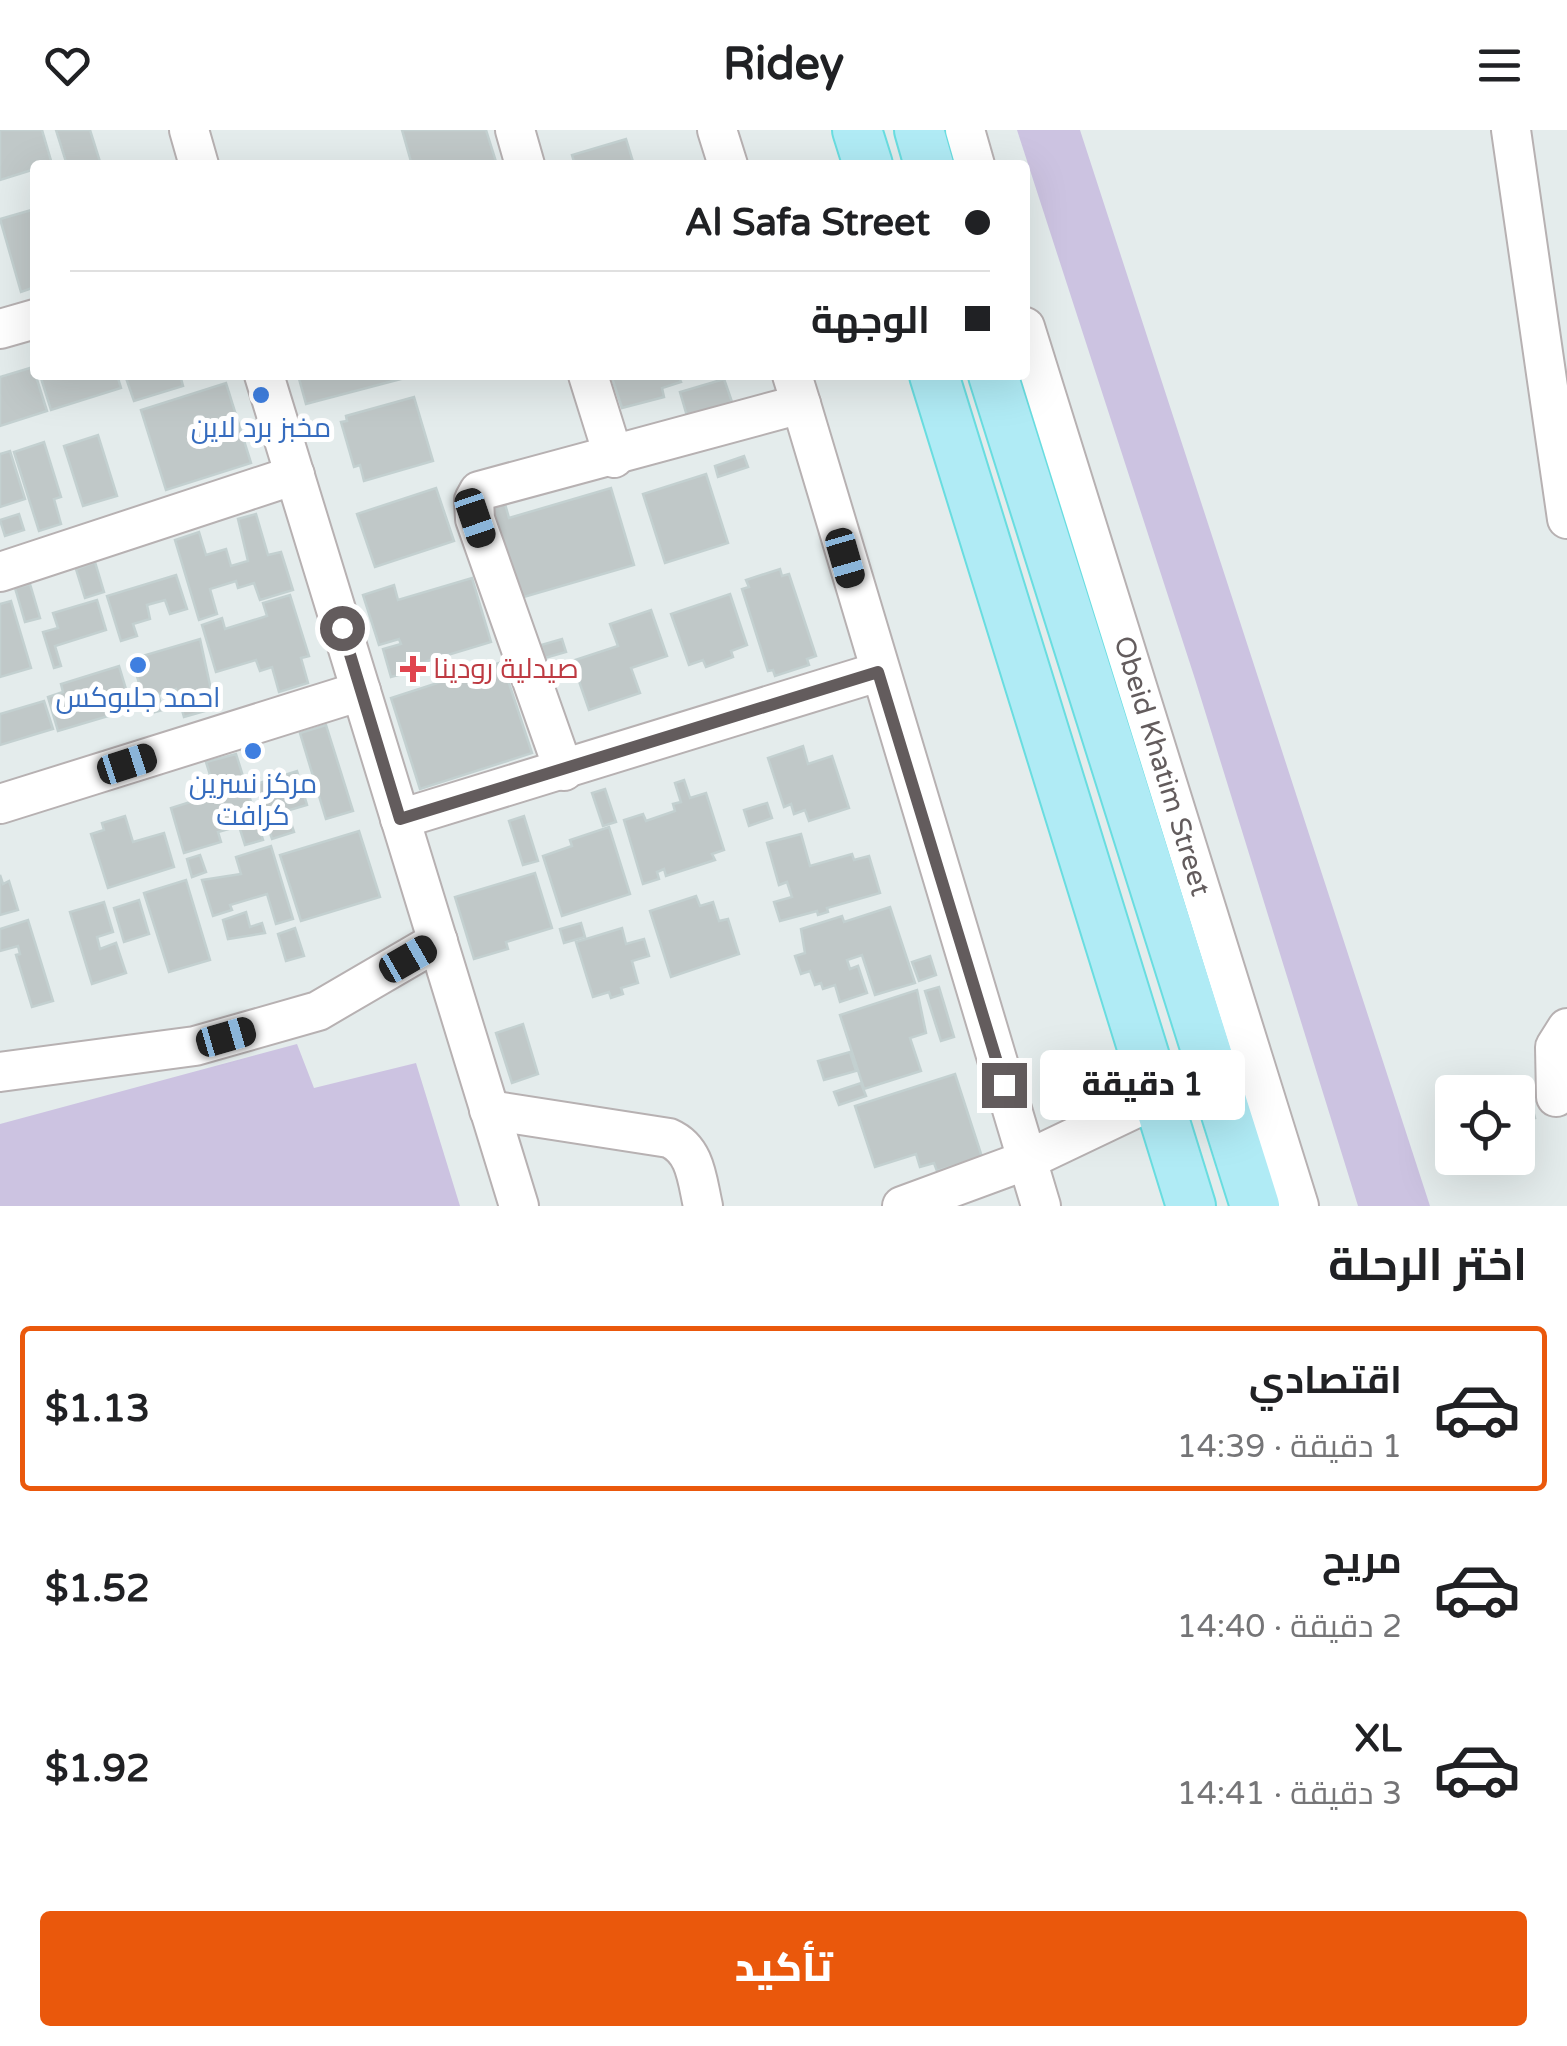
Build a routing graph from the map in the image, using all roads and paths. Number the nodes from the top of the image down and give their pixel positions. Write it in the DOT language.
graph roads {
  1 [pos="189,130"];
  2 [pos="514,130"];
  3 [pos="718,130"];
  4 [pos="857,130"];
  5 [pos="919,130"];
  6 [pos="965,130"];
  7 [pos="1510,130"];
  8 [pos="198,160"];
  9 [pos="523,160"];
  10 [pos="727,160"];
  11 [pos="866,160"];
  12 [pos="928,160"];
  13 [pos="974,160"];
  14 [pos="30,320"];
  15 [pos="0,329"];
  16 [pos="1030,343"];
  17 [pos="266,380"];
  18 [pos="590,380"];
  19 [pos="936,380"];
  20 [pos="995,380"];
  21 [pos="796,390"];
  22 [pos="614,458"];
  23 [pos="295,475"];
  24 [pos="1567,518"];
  25 [pos="0,572"];
  26 [pos="878,672"];
  27 [pos="361,691"];
  28 [pos="564,771"];
  29 [pos="0,804"];
  30 [pos="400,819"];
  31 [pos="438,941"];
  32 [pos="1567,1028"];
  33 [pos="0,1072"];
  34 [pos="1556,1097"];
  35 [pos="1157,1098"];
  36 [pos="489,1110"];
  37 [pos="1026,1160"];
  38 [pos="519,1206"];
  39 [pos="704,1206"];
  40 [pos="902,1206"];
  41 [pos="1041,1206"];
  42 [pos="1191,1206"];
  43 [pos="1255,1206"];
  44 [pos="1299,1206"];
  1 -- 8 [label="street"];
  2 -- 9 [label="street"];
  3 -- 10 [label="street"];
  4 -- 11 [label="main road"];
  5 -- 12 [label="main road"];
  6 -- 13 [label="street"];
  7 -- 24 [label="street"];
  14 -- 15 [label="street"];
  16 -- 44 [label="street, Obeid Khatim Street"];
  17 -- 23 [label="street"];
  18 -- 22 [label="street"];
  19 -- 35 [label="main road"];
  20 -- 43 [label="main road, Obeid Khatim Street"];
  21 -- 22 [label="street"];
  21 -- 26 [label="street"];
  22 -- 28 [label="street"];
  23 -- 25 [label="street"];
  23 -- 27 [label="street"];
  26 -- 28 [label="street"];
  26 -- 37 [label="street"];
  27 -- 29 [label="street"];
  27 -- 30 [label="street"];
  28 -- 30 [label="street"];
  30 -- 31 [label="street"];
  31 -- 33 [label="street"];
  31 -- 36 [label="street"];
  32 -- 34 [label="street"];
  35 -- 37 [label="street"];
  35 -- 42 [label="main road"];
  36 -- 38 [label="street"];
  36 -- 39 [label="street"];
  37 -- 40 [label="street"];
  37 -- 41 [label="street"];
}
